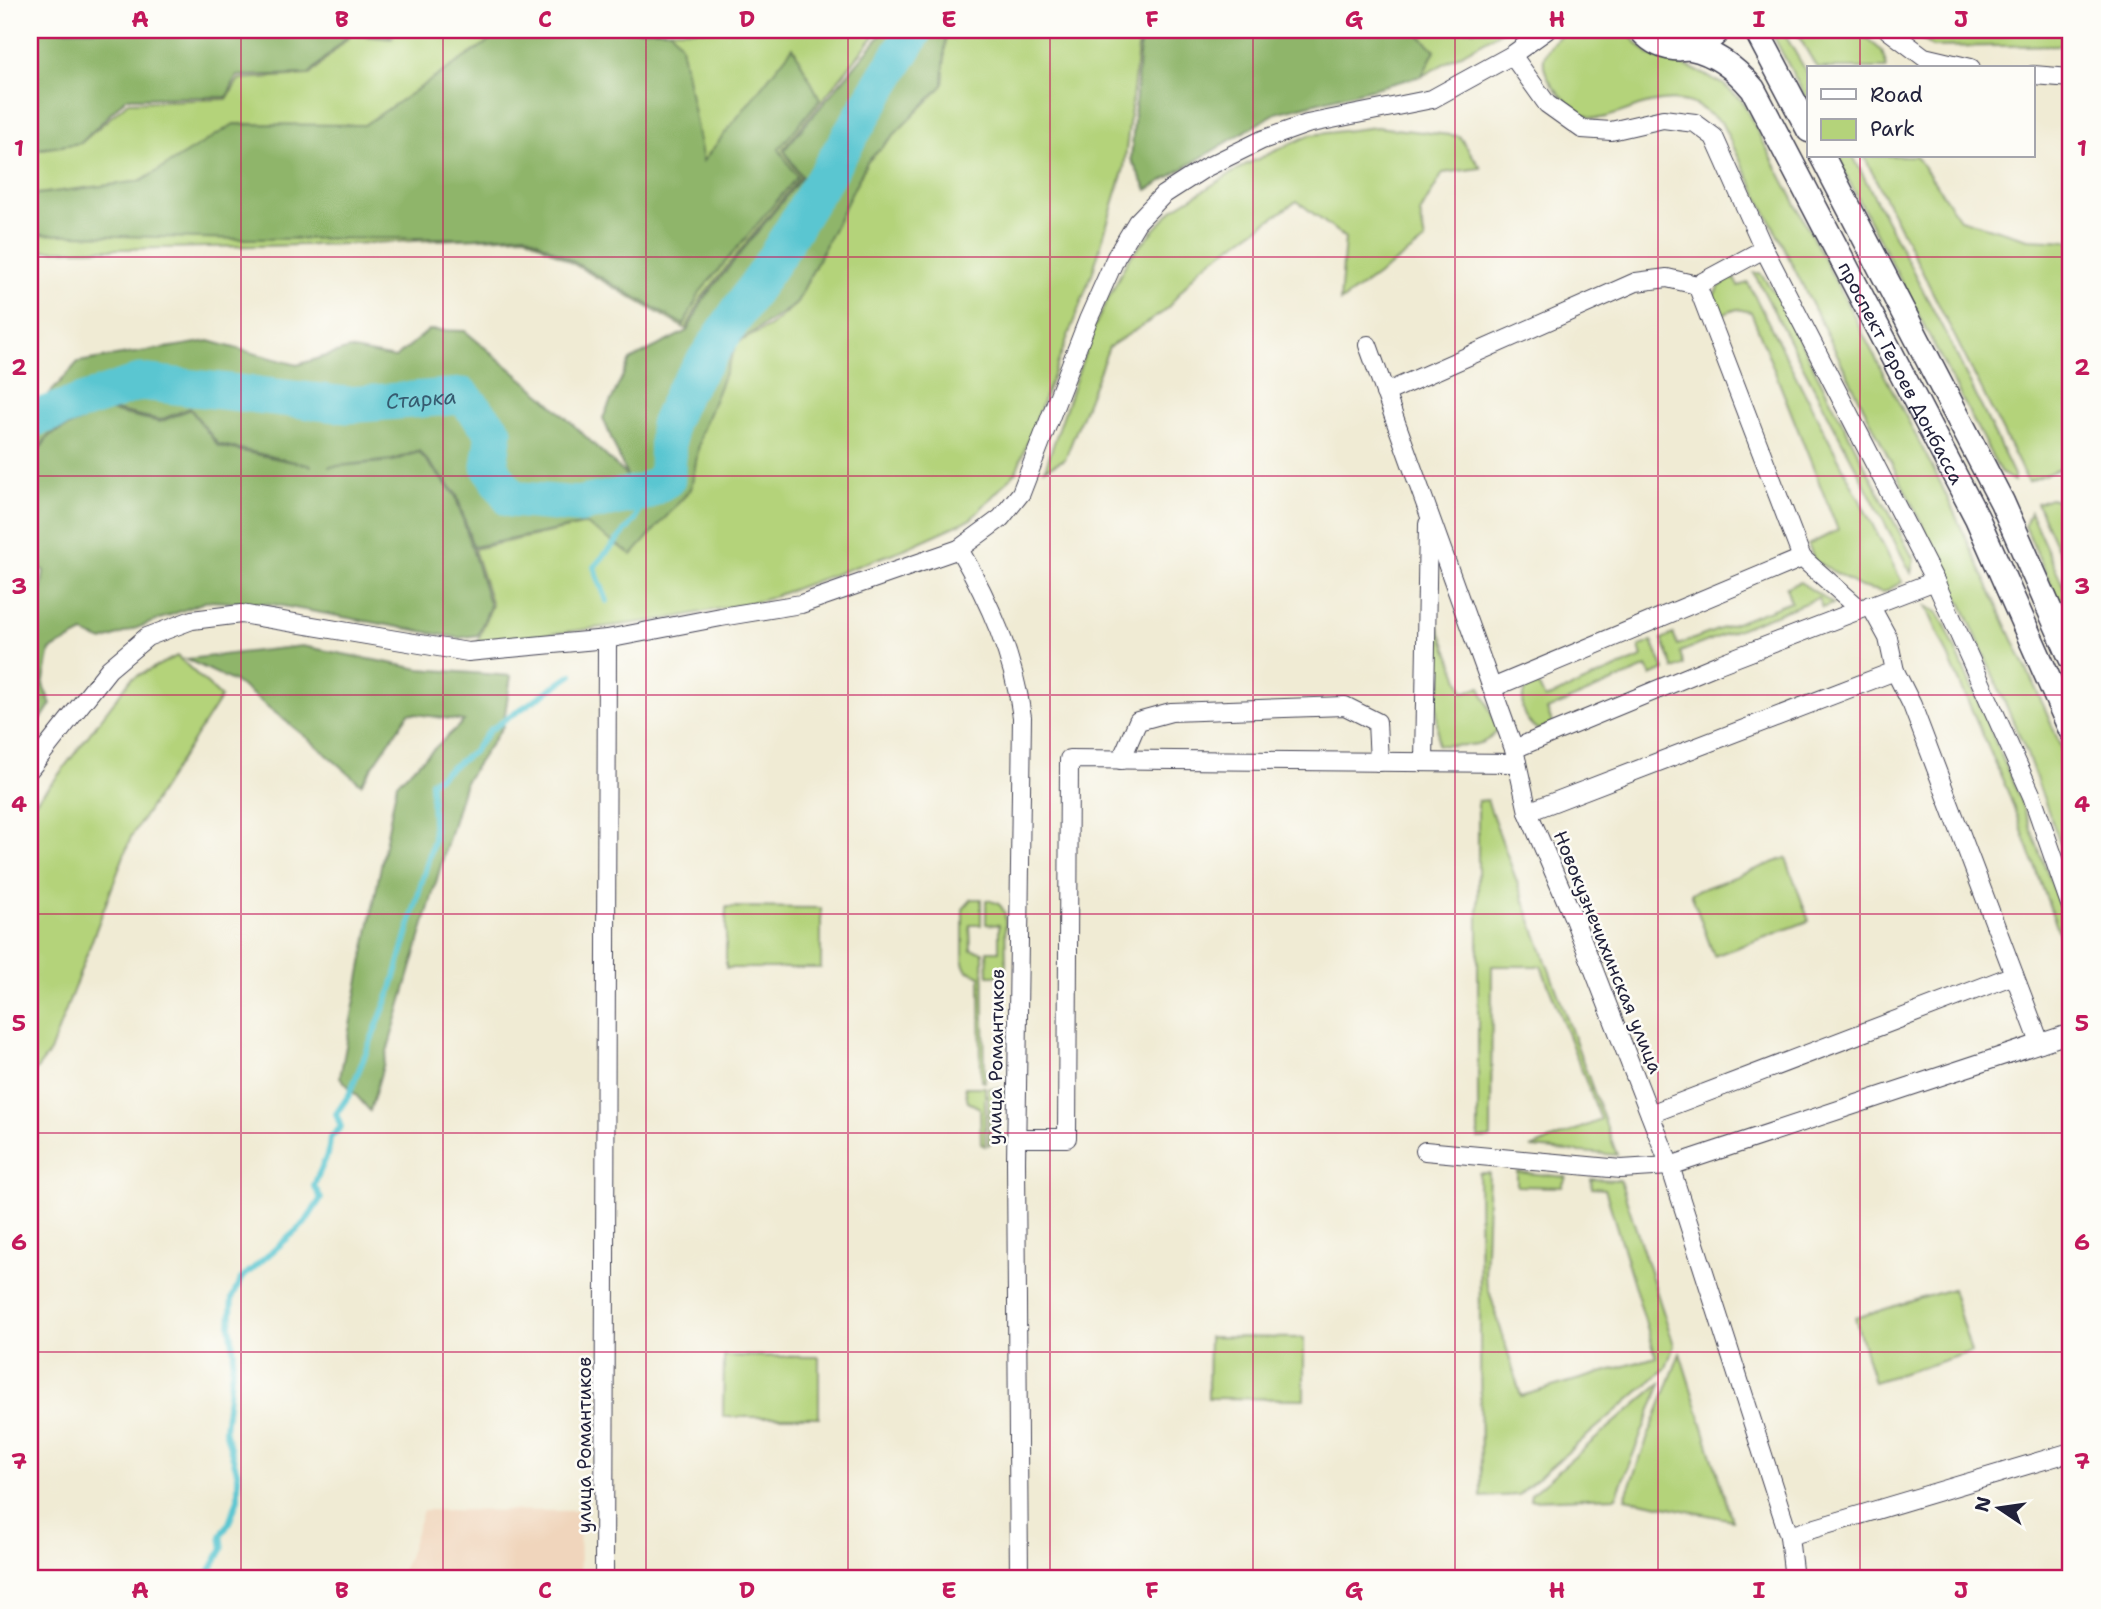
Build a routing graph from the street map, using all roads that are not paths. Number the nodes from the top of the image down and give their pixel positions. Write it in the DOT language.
graph roads {
  1 [pos="1547,30"];
  2 [pos="1641,30"];
  3 [pos="1718,30"];
  4 [pos="1756,30"];
  5 [pos="1888,30"];
  6 [pos="1691,48"];
  7 [pos="1512,55"];
  8 [pos="1962,66"];
  9 [pos="2035,75"];
  10 [pos="2071,78"];
  11 [pos="1807,126"];
  12 [pos="1823,158"];
  13 [pos="1764,249"];
  14 [pos="1697,285"];
  15 [pos="1368,345"];
  16 [pos="1385,393"];
  17 [pos="1428,513"];
  18 [pos="959,549"];
  19 [pos="1802,558"];
  20 [pos="1935,581"];
  21 [pos="1865,607"];
  22 [pos="607,639"];
  23 [pos="2071,658"];
  24 [pos="1895,671"];
  25 [pos="1492,688"];
  26 [pos="2071,730"];
  27 [pos="1516,756"];
  28 [pos="1121,760"];
  29 [pos="1378,762"];
  30 [pos="1424,762"];
  31 [pos="30,769"];
  32 [pos="1528,812"];
  33 [pos="2071,907"];
  34 [pos="2014,975"];
  35 [pos="2071,1033"];
  36 [pos="2039,1043"];
  37 [pos="1650,1114"];
  38 [pos="1016,1138"];
  39 [pos="1425,1151"];
  40 [pos="1670,1166"];
  41 [pos="2071,1452"];
  42 [pos="1789,1536"];
  43 [pos="604,1579"];
  44 [pos="1018,1579"];
  45 [pos="1794,1579"];
  1 -- 7 [label="street"];
  2 -- 6 [label="street, проспект Героев Донбасса"];
  3 -- 6 [label="street"];
  4 -- 11 [label="street"];
  5 -- 8 [label="street"];
  6 -- 26 [label="street, проспект Героев Донбасса"];
  7 -- 13 [label="street"];
  7 -- 18 [label="street"];
  9 -- 10 [label="street"];
  12 -- 23 [label="street, проспект Героев Донбасса"];
  13 -- 14 [label="street"];
  13 -- 20 [label="street"];
  14 -- 16 [label="street"];
  14 -- 19 [label="street"];
  15 -- 16 [label="street, Новокузнечихинская улица"];
  16 -- 17 [label="street, Новокузнечихинская улица"];
  17 -- 25 [label="street, Новокузнечихинская улица"];
  17 -- 30 [label="street"];
  18 -- 22 [label="street"];
  18 -- 38 [label="street, улица Романтиков"];
  19 -- 21 [label="street"];
  19 -- 25 [label="street"];
  20 -- 21 [label="street"];
  20 -- 33 [label="street"];
  21 -- 24 [label="street"];
  21 -- 27 [label="street"];
  22 -- 31 [label="street"];
  22 -- 43 [label="street, улица Романтиков"];
  24 -- 32 [label="street"];
  24 -- 34 [label="street"];
  25 -- 27 [label="street, Новокузнечихинская улица"];
  27 -- 30 [label="street"];
  27 -- 32 [label="street, Новокузнечихинская улица"];
  28 -- 29 [label="street"];
  28 -- 29 [label="street"];
  28 -- 38 [label="street"];
  29 -- 30 [label="street"];
  32 -- 37 [label="street, Новокузнечихинская улица"];
  34 -- 36 [label="street"];
  34 -- 37 [label="street"];
  35 -- 36 [label="street"];
  36 -- 40 [label="street"];
  37 -- 40 [label="street, Новокузнечихинская улица"];
  38 -- 44 [label="street, улица Романтиков"];
  39 -- 40 [label="street"];
  40 -- 42 [label="street, Новокузнечихинская улица"];
  41 -- 42 [label="street"];
  42 -- 45 [label="street, Новокузнечихинская улица"];
}
